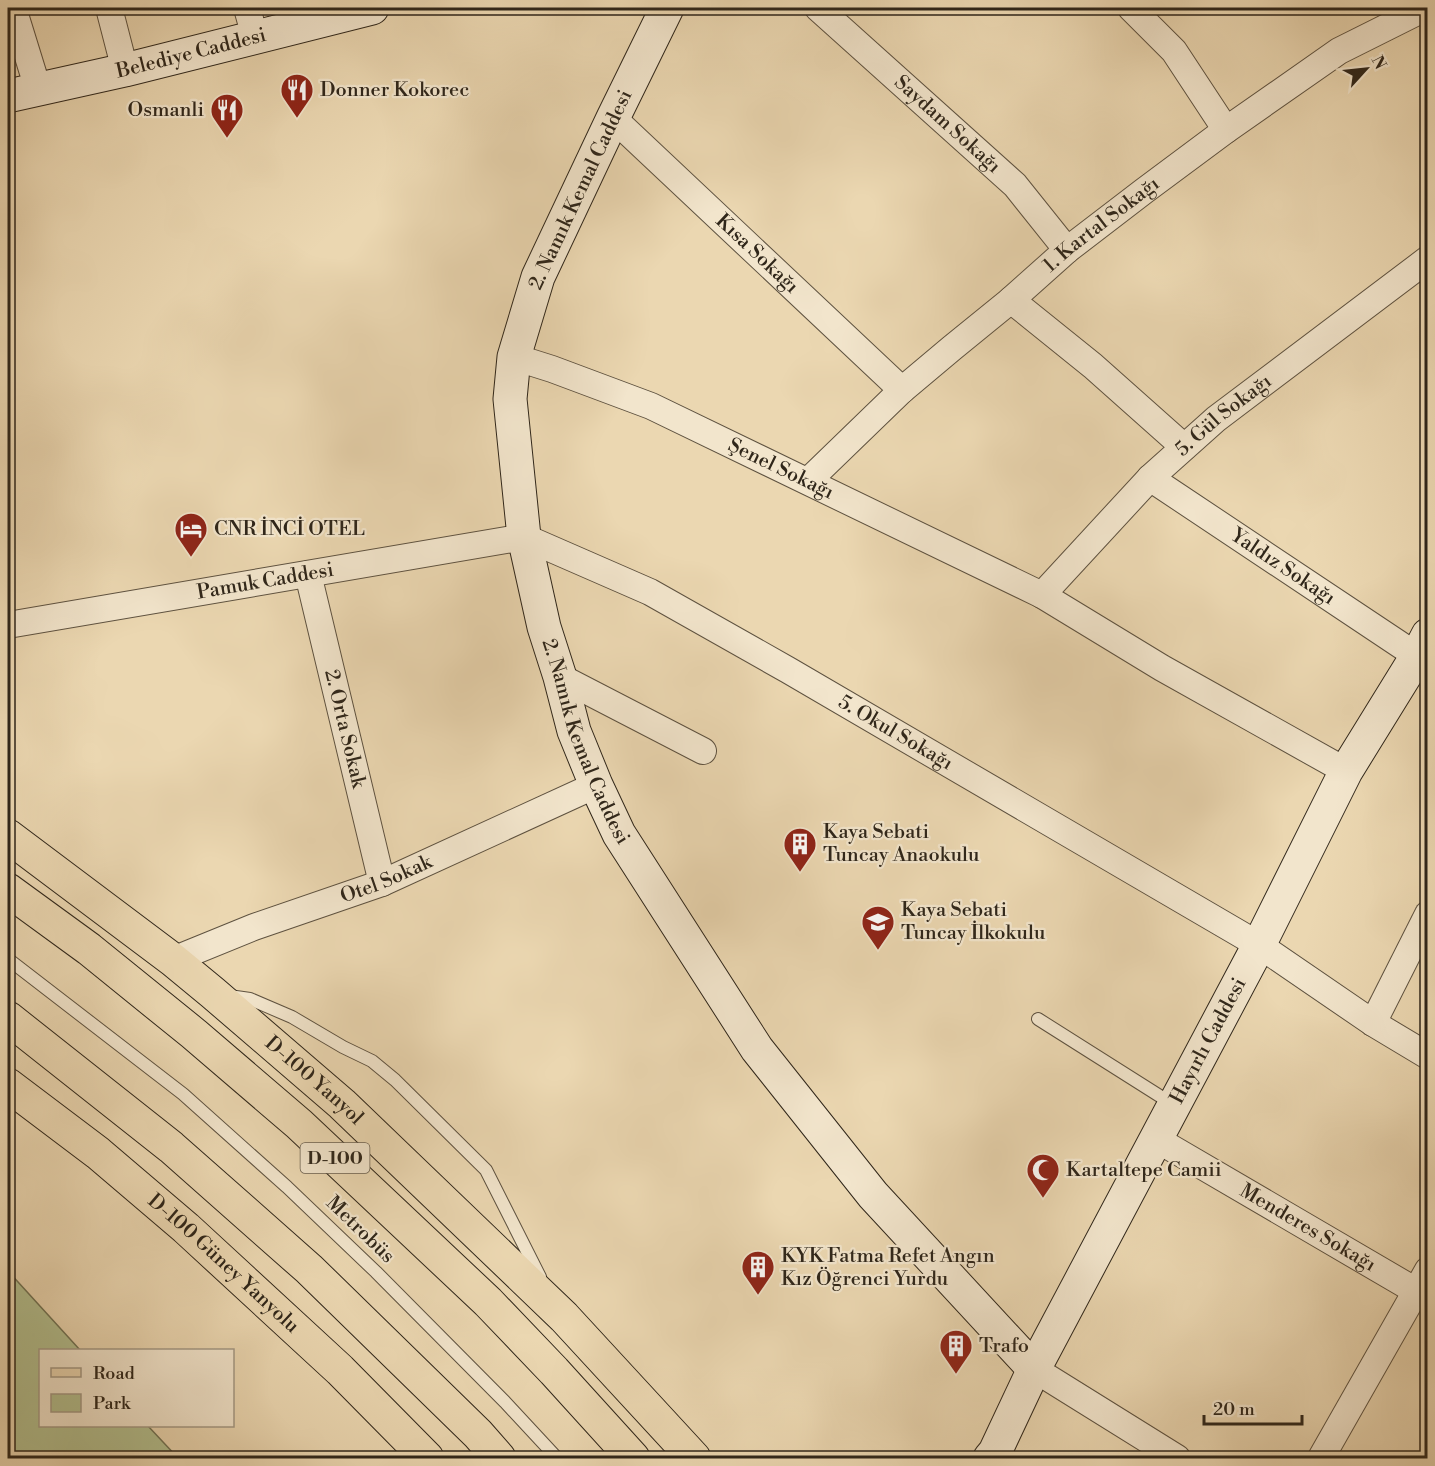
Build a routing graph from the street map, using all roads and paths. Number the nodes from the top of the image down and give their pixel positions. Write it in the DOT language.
graph roads {
  1 [pos="13,8"];
  2 [pos="109,8"];
  3 [pos="372,8"];
  4 [pos="667,8"];
  5 [pos="818,8"];
  6 [pos="1131,8"];
  7 [pos="1418,9"];
  8 [pos="251,22"];
  9 [pos="125,70"];
  10 [pos="23,93"];
  11 [pos="613,118"];
  12 [pos="1226,130"];
  13 [pos="1067,250"];
  14 [pos="1428,259"];
  15 [pos="1011,300"];
  16 [pos="514,357"];
  17 [pos="902,390"];
  18 [pos="1184,447"];
  19 [pos="1150,478"];
  20 [pos="808,482"];
  21 [pos="524,537"];
  22 [pos="308,574"];
  23 [pos="1042,595"];
  24 [pos="8,626"];
  25 [pos="1422,645"];
  26 [pos="560,677"];
  27 [pos="703,751"];
  28 [pos="1346,771"];
  29 [pos="596,785"];
  30 [pos="8,836"];
  31 [pos="382,883"];
  32 [pos="8,890"];
  33 [pos="1428,914"];
  34 [pos="1259,945"];
  35 [pos="8,959"];
  36 [pos="173,960"];
  37 [pos="213,993"];
  38 [pos="8,1017"];
  39 [pos="1038,1020"];
  40 [pos="1373,1023"];
  41 [pos="1428,1056"];
  42 [pos="8,1085"];
  43 [pos="1174,1105"];
  44 [pos="1156,1139"];
  45 [pos="1423,1286"];
  46 [pos="564,1317"];
  47 [pos="1034,1369"];
  48 [pos="993,1456"];
  49 [pos="426,1458"];
  50 [pos="499,1458"];
  51 [pos="556,1458"];
  52 [pos="633,1458"];
  53 [pos="694,1458"];
  54 [pos="1178,1458"];
  55 [pos="1322,1458"];
  1 -- 10 [label="street"];
  2 -- 9 [label="street"];
  3 -- 8 [label="main road, Belediye Caddesi"];
  4 -- 11 [label="main road, 2. Namık Kemal Caddesi"];
  5 -- 13 [label="street, Saydam Sokağı"];
  6 -- 12 [label="street"];
  7 -- 12 [label="street, 1. Kartal Sokağı"];
  8 -- 9 [label="main road, Belediye Caddesi"];
  9 -- 10 [label="main road, Belediye Caddesi"];
  11 -- 16 [label="main road, 2. Namık Kemal Caddesi"];
  11 -- 17 [label="street, Kısa Sokağı"];
  12 -- 13 [label="street, 1. Kartal Sokağı"];
  13 -- 15 [label="street, 1. Kartal Sokağı"];
  14 -- 18 [label="street, 5. Gül Sokağı"];
  15 -- 17 [label="street, 1. Kartal Sokağı"];
  15 -- 18 [label="street"];
  16 -- 20 [label="street, Şenel Sokağı"];
  16 -- 21 [label="main road, 2. Namık Kemal Caddesi"];
  17 -- 20 [label="street, 1. Kartal Sokağı"];
  18 -- 19 [label="street, 5. Gül Sokağı"];
  19 -- 23 [label="street, 5. Gül Sokağı"];
  19 -- 25 [label="street, Yaldız Sokağı"];
  20 -- 23 [label="street, Şenel Sokağı"];
  21 -- 22 [label="street, Pamuk Caddesi"];
  21 -- 26 [label="main road, 2. Namık Kemal Caddesi"];
  21 -- 34 [label="street, 5. Okul Sokağı"];
  22 -- 24 [label="street, Pamuk Caddesi"];
  22 -- 31 [label="street, 2. Orta Sokak"];
  23 -- 28 [label="street, Şenel Sokağı"];
  25 -- 28 [label="main road, Hayırlı Caddesi"];
  26 -- 27 [label="street"];
  26 -- 29 [label="main road, 2. Namık Kemal Caddesi"];
  28 -- 34 [label="main road, Hayırlı Caddesi"];
  29 -- 31 [label="street, Otel Sokak"];
  29 -- 47 [label="main road, 2. Namık Kemal Caddesi"];
  30 -- 36 [label="main road, D-100 Yanyol"];
  31 -- 36 [label="street, Otel Sokak"];
  32 -- 52 [label="main road, D-100"];
  33 -- 40 [label="street"];
  34 -- 40 [label="street, 5. Okul Sokağı"];
  34 -- 43 [label="main road, Hayırlı Caddesi"];
  35 -- 51 [label="lane, Metrobüs"];
  36 -- 37 [label="main road, D-100 Yanyol"];
  37 -- 46 [label="main road, D-100 Yanyol"];
  37 -- 46 [label="lane"];
  38 -- 50 [label="main road"];
  39 -- 43 [label="lane"];
  40 -- 41 [label="street, 5. Okul Sokağı"];
  42 -- 49 [label="main road, D-100 Güney Yanyolu"];
  43 -- 44 [label="main road, Hayırlı Caddesi"];
  44 -- 45 [label="street, Menderes Sokağı"];
  44 -- 47 [label="main road, Hayırlı Caddesi"];
  45 -- 55 [label="street"];
  46 -- 53 [label="main road, D-100 Yanyol"];
  47 -- 48 [label="main road, Hayırlı Caddesi"];
  47 -- 54 [label="street"];
}
